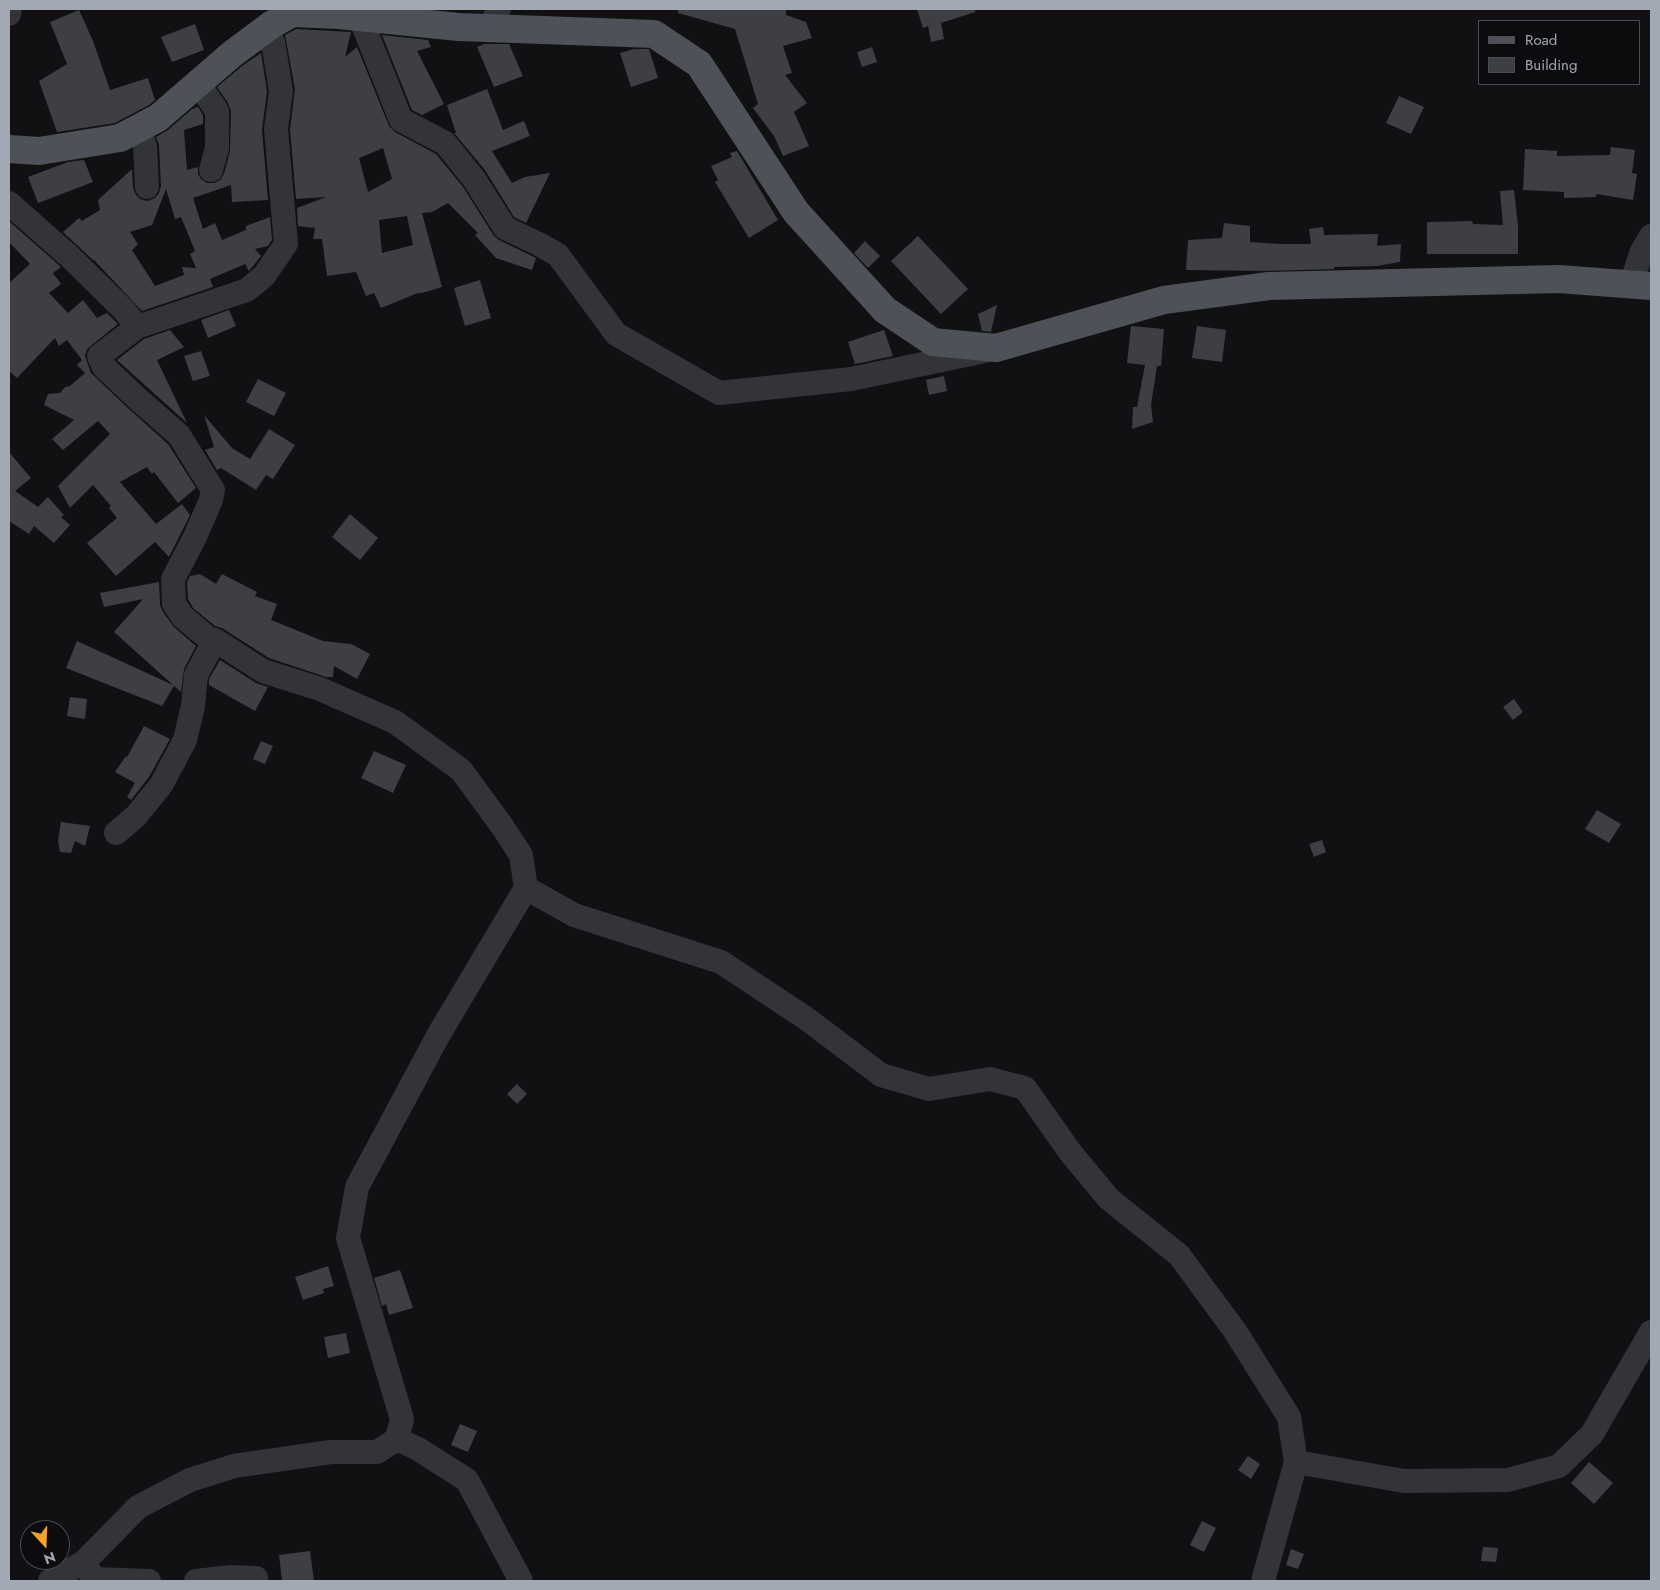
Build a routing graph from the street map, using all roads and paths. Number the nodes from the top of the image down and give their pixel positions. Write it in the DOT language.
graph roads {
  1 [pos="10,9"];
  2 [pos="291,11"];
  3 [pos="9,14"];
  4 [pos="393,14"];
  5 [pos="360,17"];
  6 [pos="494,18"];
  7 [pos="256,36"];
  8 [pos="198,83"];
  9 [pos="138,128"];
  10 [pos="9,149"];
  11 [pos="211,170"];
  12 [pos="146,187"];
  13 [pos="9,203"];
  14 [pos="1651,236"];
  15 [pos="1641,285"];
  16 [pos="137,327"];
  17 [pos="996,348"];
  18 [pos="215,640"];
  19 [pos="116,833"];
  20 [pos="526,888"];
  21 [pos="1651,1332"];
  22 [pos="396,1439"];
  23 [pos="1296,1462"];
  24 [pos="84,1562"];
  25 [pos="256,1578"];
  26 [pos="50,1581"];
  27 [pos="149,1581"];
  28 [pos="196,1581"];
  29 [pos="522,1581"];
  30 [pos="1263,1581"];
  1 -- 3 [label="street"];
  2 -- 5 [label="main road"];
  2 -- 7 [label="main road"];
  4 -- 5 [label="main road"];
  4 -- 6 [label="main road"];
  5 -- 17 [label="street"];
  6 -- 17 [label="main road"];
  7 -- 8 [label="main road"];
  7 -- 16 [label="street"];
  8 -- 9 [label="main road"];
  8 -- 11 [label="street"];
  9 -- 10 [label="main road"];
  9 -- 12 [label="street"];
  13 -- 16 [label="street"];
  14 -- 15 [label="street"];
  15 -- 17 [label="main road"];
  16 -- 18 [label="street"];
  18 -- 19 [label="street"];
  18 -- 20 [label="street"];
  20 -- 22 [label="street"];
  20 -- 23 [label="street"];
  21 -- 23 [label="street"];
  22 -- 24 [label="street"];
  22 -- 29 [label="street"];
  23 -- 30 [label="street"];
  24 -- 26 [label="street"];
  24 -- 27 [label="street"];
  25 -- 28 [label="street"];
}
